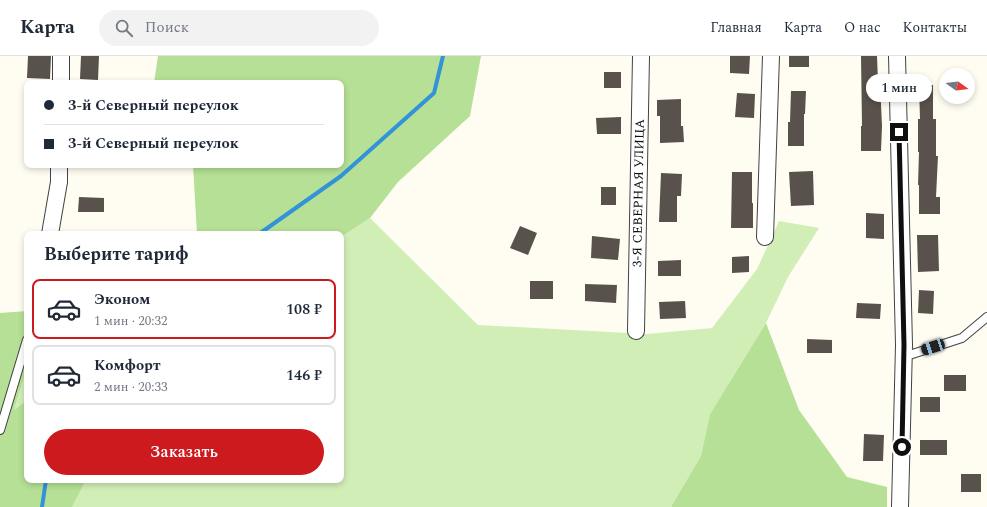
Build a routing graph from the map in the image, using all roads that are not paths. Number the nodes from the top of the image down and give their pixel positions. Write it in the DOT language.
graph roads {
  1 [pos="62,56"];
  2 [pos="641,56"];
  3 [pos="771,56"];
  4 [pos="897,56"];
  5 [pos="61,80"];
  6 [pos="60,168"];
  7 [pos="51,231"];
  8 [pos="765,237"];
  9 [pos="987,317"];
  10 [pos="636,331"];
  11 [pos="24,350"];
  12 [pos="904,357"];
  13 [pos="0,430"];
  14 [pos="900,507"];
  1 -- 5 [label="street"];
  2 -- 10 [label="street, 3-Я СЕВЕРНАЯ УЛИЦА"];
  3 -- 8 [label="street"];
  4 -- 12 [label="street"];
  6 -- 7 [label="street"];
  9 -- 12 [label="lane"];
  11 -- 13 [label="lane"];
  12 -- 14 [label="street"];
}
